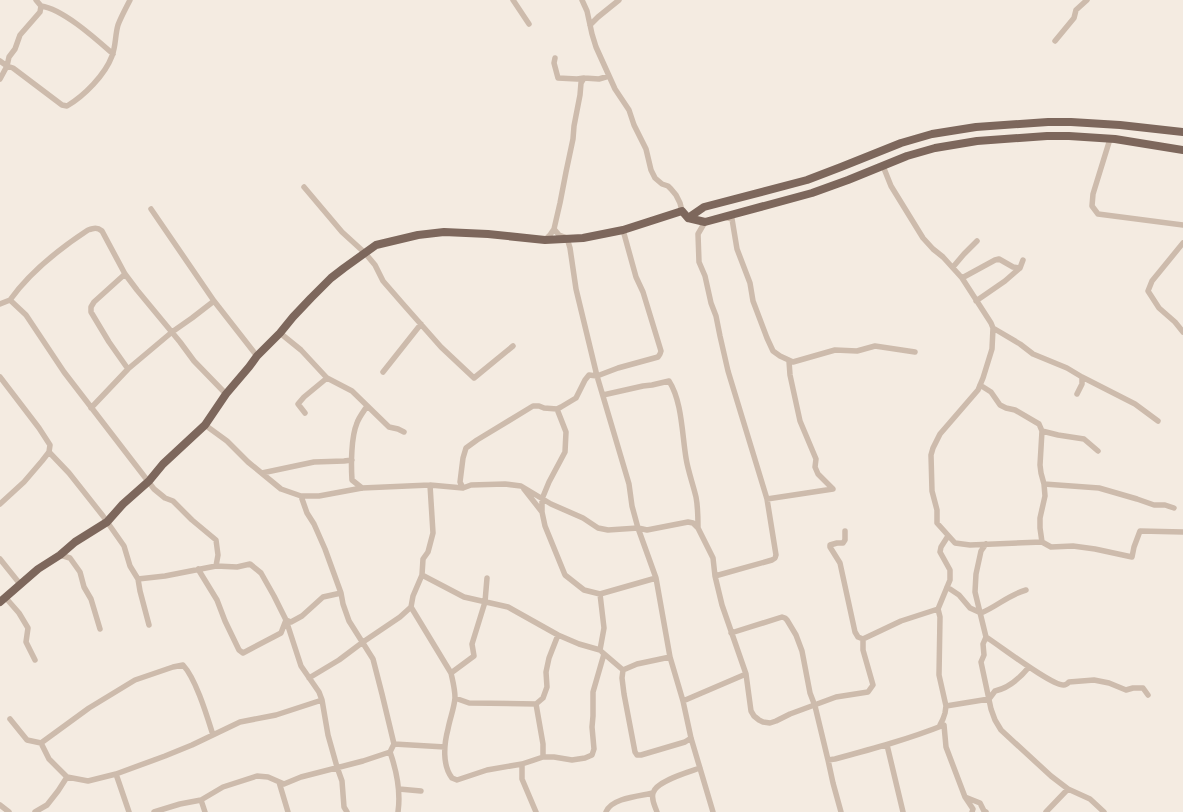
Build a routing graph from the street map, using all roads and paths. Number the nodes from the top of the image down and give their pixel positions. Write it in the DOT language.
graph roads {
  1 [pos="36,0"];
  2 [pos="130,0"];
  3 [pos="513,0"];
  4 [pos="582,0"];
  5 [pos="619,0"];
  6 [pos="1087,0"];
  7 [pos="41,6"];
  8 [pos="529,24"];
  9 [pos="590,25"];
  10 [pos="1055,41"];
  11 [pos="113,54"];
  12 [pos="554,58"];
  13 [pos="0,61"];
  14 [pos="7,66"];
  15 [pos="609,76"];
  16 [pos="584,78"];
  17 [pos="0,79"];
  18 [pos="1183,132"];
  19 [pos="1110,139"];
  20 [pos="1183,150"];
  21 [pos="883,166"];
  22 [pos="304,187"];
  23 [pos="152,209"];
  24 [pos="682,211"];
  25 [pos="725,217"];
  26 [pos="688,218"];
  27 [pos="704,222"];
  28 [pos="1183,225"];
  29 [pos="554,230"];
  30 [pos="622,230"];
  31 [pos="567,238"];
  32 [pos="545,240"];
  33 [pos="977,241"];
  34 [pos="1183,243"];
  35 [pos="365,253"];
  36 [pos="1023,260"];
  37 [pos="952,266"];
  38 [pos="1020,268"];
  39 [pos="125,274"];
  40 [pos="962,278"];
  41 [pos="10,300"];
  42 [pos="214,301"];
  43 [pos="976,301"];
  44 [pos="0,304"];
  45 [pos="421,324"];
  46 [pos="993,328"];
  47 [pos="172,332"];
  48 [pos="1183,332"];
  49 [pos="280,333"];
  50 [pos="513,346"];
  51 [pos="915,352"];
  52 [pos="257,356"];
  53 [pos="789,361"];
  54 [pos="128,369"];
  55 [pos="383,372"];
  56 [pos="597,376"];
  57 [pos="0,377"];
  58 [pos="1082,377"];
  59 [pos="327,378"];
  60 [pos="980,385"];
  61 [pos="226,394"];
  62 [pos="1077,394"];
  63 [pos="603,395"];
  64 [pos="367,406"];
  65 [pos="91,408"];
  66 [pos="557,409"];
  67 [pos="305,413"];
  68 [pos="1158,421"];
  69 [pos="205,424"];
  70 [pos="1042,431"];
  71 [pos="404,432"];
  72 [pos="1098,451"];
  73 [pos="49,452"];
  74 [pos="352,460"];
  75 [pos="262,473"];
  76 [pos="149,481"];
  77 [pos="1044,484"];
  78 [pos="430,485"];
  79 [pos="521,486"];
  80 [pos="362,488"];
  81 [pos="463,488"];
  82 [pos="301,496"];
  83 [pos="542,499"];
  84 [pos="767,499"];
  85 [pos="0,504"];
  86 [pos="1174,508"];
  87 [pos="542,512"];
  88 [pos="107,522"];
  89 [pos="638,528"];
  90 [pos="698,528"];
  91 [pos="845,531"];
  92 [pos="1183,532"];
  93 [pos="948,536"];
  94 [pos="1042,542"];
  95 [pos="986,544"];
  96 [pos="60,555"];
  97 [pos="0,558"];
  98 [pos="216,566"];
  99 [pos="198,569"];
  100 [pos="422,575"];
  101 [pos="715,576"];
  102 [pos="487,578"];
  103 [pos="656,578"];
  104 [pos="138,579"];
  105 [pos="20,584"];
  106 [pos="947,587"];
  107 [pos="1026,590"];
  108 [pos="341,593"];
  109 [pos="600,594"];
  110 [pos="2,599"];
  111 [pos="485,602"];
  112 [pos="411,607"];
  113 [pos="938,609"];
  114 [pos="981,613"];
  115 [pos="286,620"];
  116 [pos="149,626"];
  117 [pos="100,629"];
  118 [pos="731,632"];
  119 [pos="558,635"];
  120 [pos="986,637"];
  121 [pos="863,639"];
  122 [pos="363,642"];
  123 [pos="602,652"];
  124 [pos="670,657"];
  125 [pos="35,660"];
  126 [pos="1029,666"];
  127 [pos="623,670"];
  128 [pos="451,673"];
  129 [pos="746,674"];
  130 [pos="309,678"];
  131 [pos="1148,695"];
  132 [pos="455,698"];
  133 [pos="989,699"];
  134 [pos="322,700"];
  135 [pos="682,701"];
  136 [pos="536,704"];
  137 [pos="814,706"];
  138 [pos="946,706"];
  139 [pos="10,719"];
  140 [pos="944,725"];
  141 [pos="213,735"];
  142 [pos="691,738"];
  143 [pos="41,743"];
  144 [pos="394,744"];
  145 [pos="887,745"];
  146 [pos="445,747"];
  147 [pos="390,752"];
  148 [pos="543,757"];
  149 [pos="828,760"];
  150 [pos="522,764"];
  151 [pos="337,767"];
  152 [pos="700,768"];
  153 [pos="116,774"];
  154 [pos="67,777"];
  155 [pos="279,782"];
  156 [pos="1068,788"];
  157 [pos="399,789"];
  158 [pos="421,791"];
  159 [pos="653,794"];
  160 [pos="965,797"];
  161 [pos="201,800"];
  162 [pos="0,805"];
  163 [pos="9,812"];
  164 [pos="35,812"];
  165 [pos="129,812"];
  166 [pos="154,812"];
  167 [pos="204,812"];
  168 [pos="288,812"];
  169 [pos="347,812"];
  170 [pos="398,812"];
  171 [pos="536,812"];
  172 [pos="606,812"];
  173 [pos="657,812"];
  174 [pos="713,812"];
  175 [pos="842,812"];
  176 [pos="903,812"];
  177 [pos="972,812"];
  178 [pos="986,812"];
  179 [pos="1046,812"];
  180 [pos="1104,812"];
  1 -- 7 [label="street"];
  2 -- 11 [label="street"];
  3 -- 8 [label="street"];
  4 -- 9 [label="street"];
  5 -- 9 [label="street"];
  6 -- 10 [label="street"];
  7 -- 11 [label="street"];
  7 -- 14 [label="street"];
  9 -- 15 [label="street"];
  11 -- 14 [label="street"];
  12 -- 16 [label="street"];
  13 -- 14 [label="street"];
  14 -- 17 [label="street"];
  15 -- 16 [label="street"];
  15 -- 24 [label="street"];
  16 -- 29 [label="street"];
  18 -- 26 [label="main road"];
  19 -- 20 [label="main road"];
  19 -- 21 [label="main road"];
  19 -- 28 [label="street"];
  21 -- 25 [label="main road"];
  21 -- 37 [label="street"];
  22 -- 35 [label="street"];
  23 -- 42 [label="street"];
  24 -- 26 [label="main road"];
  24 -- 30 [label="main road"];
  25 -- 27 [label="main road"];
  25 -- 53 [label="street"];
  26 -- 27 [label="main road"];
  27 -- 84 [label="street"];
  29 -- 31 [label="street"];
  29 -- 32 [label="street"];
  30 -- 31 [label="main road"];
  30 -- 56 [label="street"];
  31 -- 32 [label="main road"];
  31 -- 56 [label="street"];
  32 -- 35 [label="main road"];
  33 -- 37 [label="street"];
  34 -- 48 [label="street"];
  35 -- 45 [label="street"];
  35 -- 49 [label="main road"];
  36 -- 38 [label="street"];
  37 -- 40 [label="street"];
  38 -- 40 [label="street"];
  38 -- 43 [label="street"];
  39 -- 41 [label="street"];
  39 -- 47 [label="street"];
  39 -- 54 [label="street"];
  40 -- 43 [label="street"];
  41 -- 44 [label="street"];
  41 -- 65 [label="street"];
  42 -- 47 [label="street"];
  42 -- 52 [label="street"];
  43 -- 46 [label="street"];
  45 -- 50 [label="street"];
  45 -- 55 [label="street"];
  46 -- 58 [label="street"];
  46 -- 60 [label="street"];
  47 -- 54 [label="street"];
  47 -- 61 [label="street"];
  49 -- 52 [label="main road"];
  49 -- 59 [label="street"];
  51 -- 53 [label="street"];
  52 -- 61 [label="main road"];
  53 -- 84 [label="street"];
  54 -- 65 [label="street"];
  56 -- 63 [label="street"];
  56 -- 66 [label="street"];
  57 -- 73 [label="street"];
  58 -- 62 [label="street"];
  58 -- 68 [label="street"];
  59 -- 64 [label="street"];
  59 -- 67 [label="street"];
  60 -- 70 [label="street"];
  60 -- 93 [label="street"];
  61 -- 69 [label="main road"];
  63 -- 89 [label="street"];
  63 -- 90 [label="street"];
  64 -- 71 [label="street"];
  64 -- 74 [label="street"];
  65 -- 76 [label="street"];
  66 -- 81 [label="street"];
  66 -- 83 [label="street"];
  69 -- 75 [label="street"];
  69 -- 76 [label="main road"];
  70 -- 72 [label="street"];
  70 -- 77 [label="street"];
  73 -- 85 [label="street"];
  73 -- 88 [label="street"];
  74 -- 75 [label="street"];
  74 -- 80 [label="street"];
  75 -- 82 [label="street"];
  76 -- 88 [label="main road"];
  76 -- 98 [label="street"];
  77 -- 86 [label="street"];
  77 -- 94 [label="street"];
  78 -- 80 [label="street"];
  78 -- 81 [label="street"];
  78 -- 100 [label="street"];
  79 -- 81 [label="street"];
  79 -- 83 [label="street"];
  79 -- 87 [label="street"];
  80 -- 82 [label="street"];
  82 -- 108 [label="street"];
  83 -- 87 [label="street"];
  83 -- 89 [label="street"];
  84 -- 101 [label="street"];
  87 -- 109 [label="street"];
  88 -- 96 [label="main road"];
  88 -- 104 [label="street"];
  89 -- 90 [label="street"];
  89 -- 103 [label="street"];
  90 -- 101 [label="street"];
  91 -- 121 [label="street"];
  92 -- 94 [label="street"];
  93 -- 95 [label="street"];
  93 -- 106 [label="street"];
  94 -- 95 [label="street"];
  95 -- 114 [label="street"];
  96 -- 105 [label="main road"];
  96 -- 117 [label="street"];
  97 -- 105 [label="street"];
  98 -- 99 [label="street"];
  98 -- 115 [label="street"];
  99 -- 104 [label="street"];
  99 -- 115 [label="street"];
  100 -- 111 [label="street"];
  100 -- 112 [label="street"];
  101 -- 118 [label="street"];
  102 -- 111 [label="street"];
  103 -- 109 [label="street"];
  103 -- 124 [label="street"];
  104 -- 116 [label="street"];
  105 -- 110 [label="main road"];
  106 -- 113 [label="street"];
  106 -- 114 [label="street"];
  107 -- 114 [label="street"];
  108 -- 115 [label="street"];
  108 -- 122 [label="street"];
  109 -- 123 [label="street"];
  110 -- 125 [label="street"];
  111 -- 119 [label="street"];
  111 -- 128 [label="street"];
  112 -- 122 [label="street"];
  112 -- 128 [label="street"];
  113 -- 121 [label="street"];
  113 -- 138 [label="street"];
  114 -- 120 [label="street"];
  115 -- 130 [label="street"];
  118 -- 129 [label="street"];
  118 -- 137 [label="street"];
  119 -- 123 [label="street"];
  119 -- 136 [label="street"];
  120 -- 126 [label="street"];
  120 -- 133 [label="street"];
  121 -- 137 [label="street"];
  122 -- 130 [label="street"];
  122 -- 144 [label="street"];
  123 -- 127 [label="street"];
  123 -- 148 [label="street"];
  124 -- 127 [label="street"];
  124 -- 135 [label="street"];
  126 -- 131 [label="street"];
  126 -- 133 [label="street"];
  127 -- 142 [label="street"];
  128 -- 132 [label="street"];
  129 -- 135 [label="street"];
  129 -- 137 [label="street"];
  130 -- 134 [label="street"];
  132 -- 136 [label="street"];
  132 -- 146 [label="street"];
  133 -- 138 [label="street"];
  133 -- 156 [label="street"];
  134 -- 141 [label="street"];
  134 -- 151 [label="street"];
  135 -- 142 [label="street"];
  136 -- 148 [label="street"];
  137 -- 149 [label="street"];
  138 -- 140 [label="street"];
  139 -- 143 [label="street"];
  140 -- 145 [label="street"];
  140 -- 160 [label="street"];
  141 -- 143 [label="street"];
  141 -- 153 [label="street"];
  142 -- 152 [label="street"];
  143 -- 154 [label="street"];
  144 -- 146 [label="street"];
  144 -- 147 [label="street"];
  145 -- 149 [label="street"];
  145 -- 176 [label="street"];
  146 -- 150 [label="street"];
  147 -- 151 [label="street"];
  147 -- 157 [label="street"];
  148 -- 150 [label="street"];
  149 -- 175 [label="street"];
  150 -- 171 [label="street"];
  151 -- 155 [label="street"];
  151 -- 169 [label="street"];
  152 -- 159 [label="street"];
  152 -- 174 [label="street"];
  153 -- 154 [label="street"];
  153 -- 165 [label="street"];
  154 -- 164 [label="street"];
  155 -- 161 [label="street"];
  155 -- 168 [label="street"];
  156 -- 179 [label="street"];
  156 -- 180 [label="street"];
  157 -- 158 [label="street"];
  157 -- 170 [label="street"];
  159 -- 172 [label="street"];
  159 -- 173 [label="street"];
  160 -- 177 [label="street"];
  160 -- 178 [label="street"];
  161 -- 166 [label="street"];
  161 -- 167 [label="street"];
  162 -- 163 [label="street"];
}
